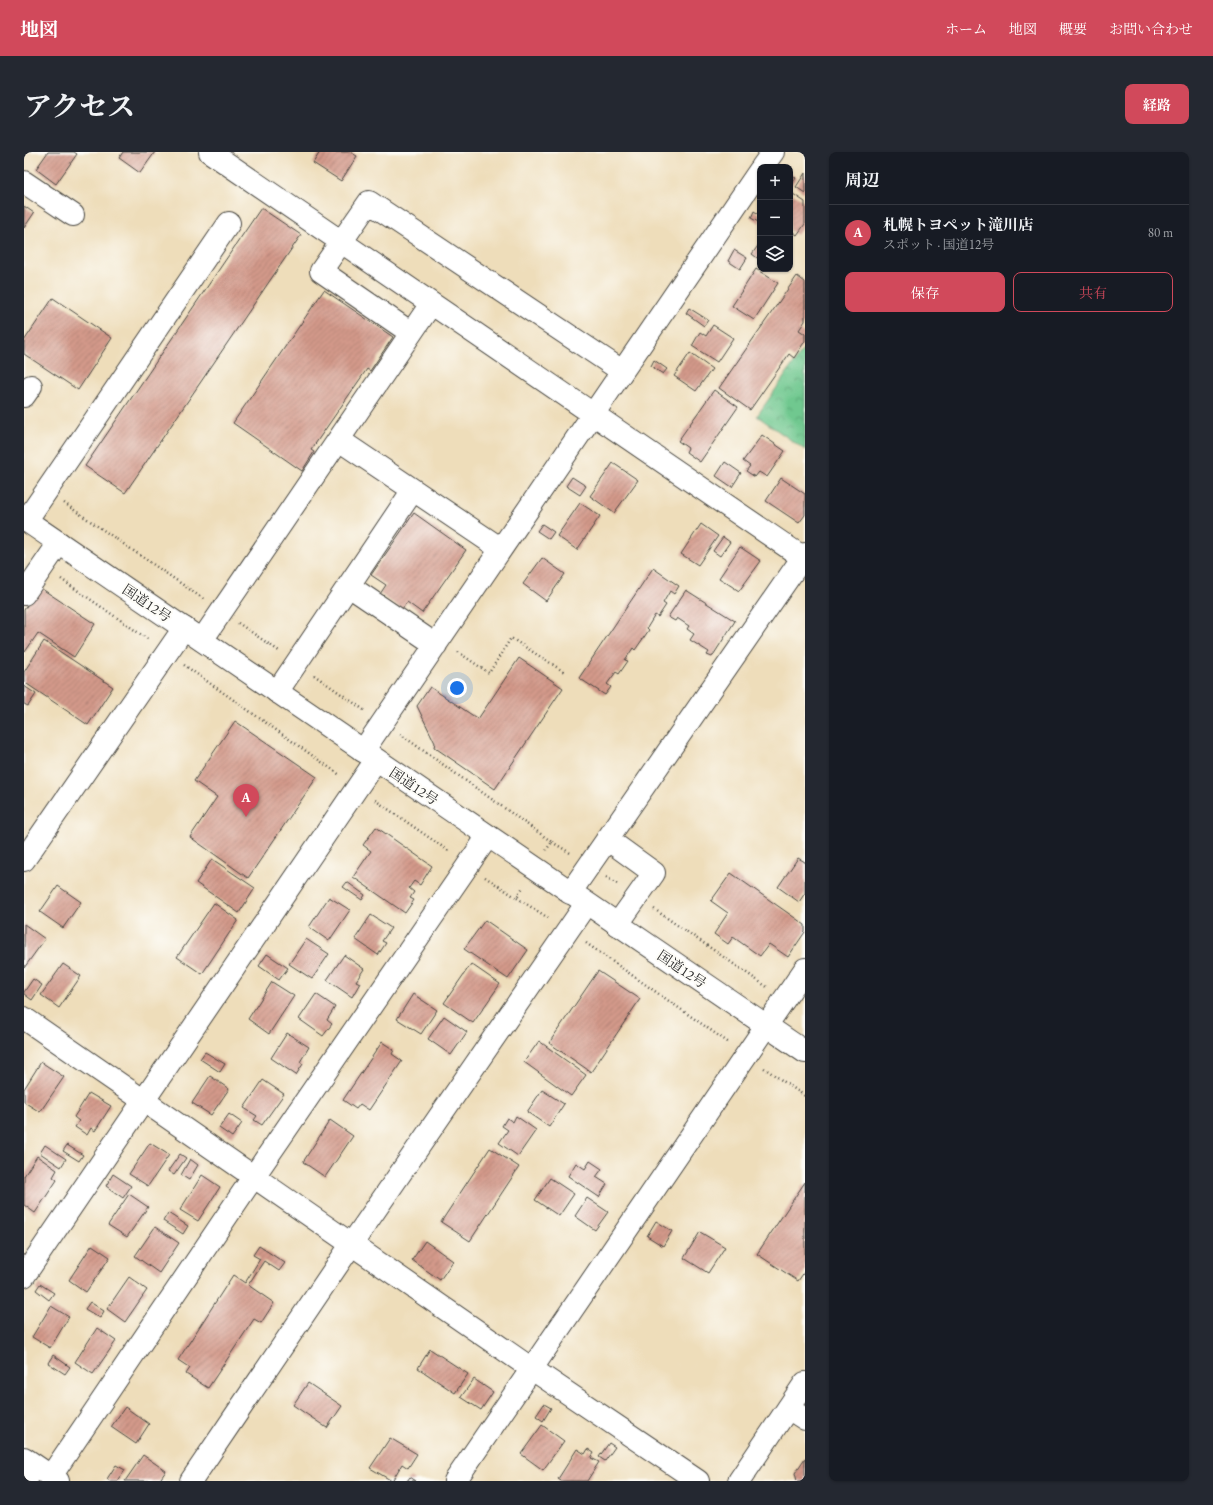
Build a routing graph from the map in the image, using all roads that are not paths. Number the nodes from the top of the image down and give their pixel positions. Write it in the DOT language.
graph roads {
  1 [pos="210,152"];
  2 [pos="773,152"];
  3 [pos="764,164"];
  4 [pos="757,174"];
  5 [pos="24,182"];
  6 [pos="73,215"];
  7 [pos="229,223"];
  8 [pos="341,242"];
  9 [pos="431,304"];
  10 [pos="411,333"];
  11 [pos="622,371"];
  12 [pos="593,414"];
  13 [pos="339,440"];
  14 [pos="413,490"];
  15 [pos="25,520"];
  16 [pos="59,543"];
  17 [pos="501,549"];
  18 [pos="804,557"];
  19 [pos="349,586"];
  20 [pos="24,594"];
  21 [pos="184,628"];
  22 [pos="202,640"];
  23 [pos="438,643"];
  24 [pos="277,692"];
  25 [pos="370,756"];
  26 [pos="488,836"];
  27 [pos="607,839"];
  28 [pos="24,860"];
  29 [pos="578,899"];
  30 [pos="617,925"];
  31 [pos="805,969"];
  32 [pos="24,1018"];
  33 [pos="766,1026"];
  34 [pos="805,1052"];
  35 [pos="144,1101"];
  36 [pos="254,1176"];
  37 [pos="351,1245"];
  38 [pos="24,1276"];
  39 [pos="532,1369"];
  40 [pos="805,1383"];
  41 [pos="797,1413"];
  42 [pos="38,1472"];
  43 [pos="191,1481"];
  44 [pos="455,1481"];
  45 [pos="698,1481"];
  46 [pos="739,1481"];
  1 -- 8 [label="main road"];
  2 -- 3 [label="main road"];
  4 -- 11 [label="main road"];
  5 -- 6 [label="main road"];
  7 -- 15 [label="main road"];
  8 -- 9 [label="main road"];
  8 -- 10 [label="main road"];
  8 -- 11 [label="main road"];
  9 -- 10 [label="main road"];
  9 -- 12 [label="main road"];
  10 -- 13 [label="main road"];
  11 -- 12 [label="main road"];
  12 -- 17 [label="main road"];
  12 -- 18 [label="main road"];
  13 -- 14 [label="main road"];
  13 -- 22 [label="main road"];
  14 -- 17 [label="main road"];
  14 -- 19 [label="main road"];
  15 -- 16 [label="main road, 国道12号"];
  16 -- 20 [label="main road"];
  16 -- 21 [label="main road, 国道12号"];
  17 -- 23 [label="main road"];
  18 -- 27 [label="main road"];
  19 -- 23 [label="main road"];
  19 -- 24 [label="main road"];
  21 -- 22 [label="main road, 国道12号"];
  21 -- 28 [label="main road"];
  22 -- 24 [label="main road, 国道12号"];
  23 -- 25 [label="main road"];
  24 -- 25 [label="main road, 国道12号"];
  25 -- 26 [label="main road, 国道12号"];
  25 -- 35 [label="main road"];
  26 -- 29 [label="main road, 国道12号"];
  26 -- 36 [label="main road"];
  27 -- 29 [label="main road"];
  27 -- 30 [label="main road"];
  29 -- 30 [label="main road, 国道12号"];
  29 -- 37 [label="main road"];
  30 -- 33 [label="main road, 国道12号"];
  31 -- 33 [label="main road"];
  32 -- 35 [label="main road"];
  33 -- 34 [label="main road, 国道12号"];
  33 -- 39 [label="main road"];
  35 -- 36 [label="main road"];
  35 -- 38 [label="main road"];
  36 -- 37 [label="main road"];
  36 -- 42 [label="main road"];
  37 -- 39 [label="main road"];
  37 -- 43 [label="main road"];
  39 -- 44 [label="main road"];
  39 -- 45 [label="main road"];
  40 -- 41 [label="main road"];
  41 -- 46 [label="main road"];
}
